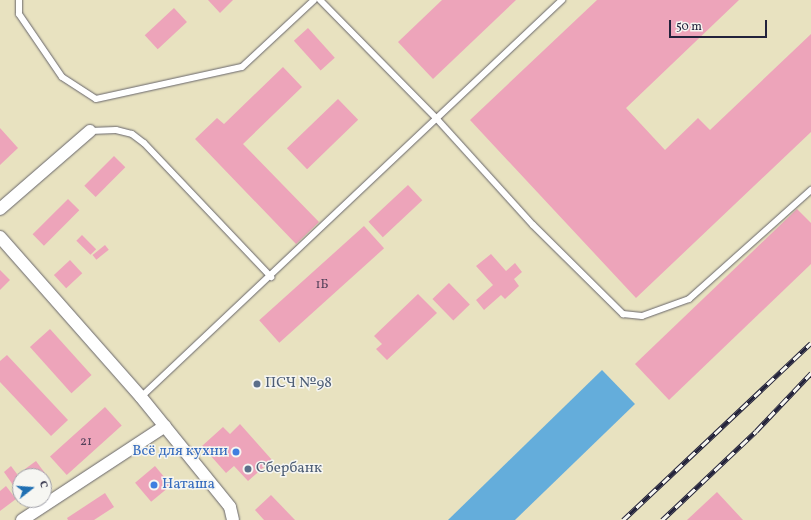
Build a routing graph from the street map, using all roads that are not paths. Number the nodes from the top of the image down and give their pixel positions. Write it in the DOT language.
graph roads {
  1 [pos="19,0"];
  2 [pos="314,0"];
  3 [pos="320,0"];
  4 [pos="562,0"];
  5 [pos="436,118"];
  6 [pos="90,131"];
  7 [pos="811,190"];
  8 [pos="0,209"];
  9 [pos="0,237"];
  10 [pos="270,277"];
  11 [pos="141,396"];
  12 [pos="165,426"];
  13 [pos="22,520"];
  14 [pos="234,520"];
  1 -- 2 [label="lane"];
  3 -- 5 [label="lane"];
  4 -- 5 [label="lane"];
  5 -- 7 [label="lane"];
  5 -- 10 [label="lane"];
  6 -- 8 [label="street"];
  6 -- 10 [label="lane"];
  9 -- 11 [label="street"];
  10 -- 11 [label="lane"];
  11 -- 12 [label="street"];
  12 -- 13 [label="street"];
  12 -- 14 [label="street"];
}
